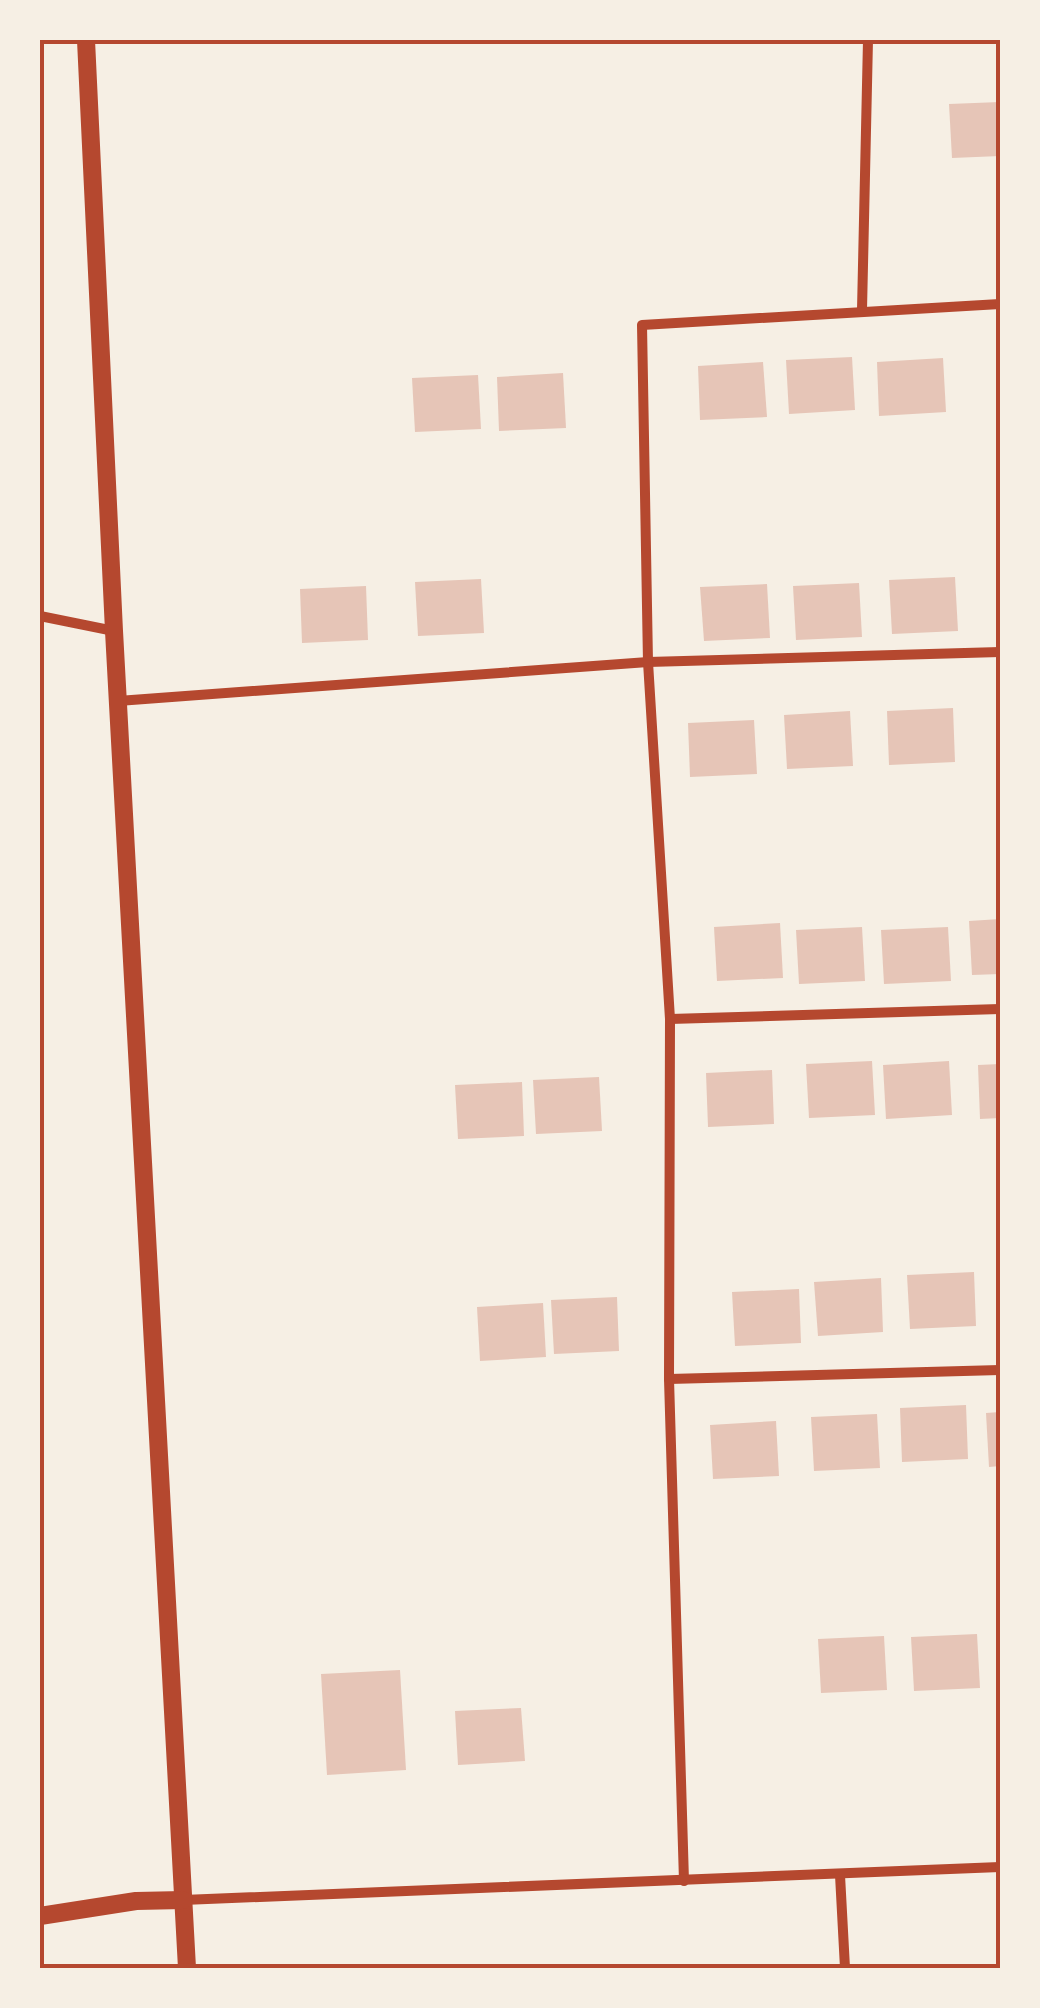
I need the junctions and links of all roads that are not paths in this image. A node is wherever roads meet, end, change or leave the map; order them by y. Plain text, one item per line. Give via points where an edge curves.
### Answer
1 (86, 40) edge
2 (868, 40) edge
3 (1000, 304) edge
4 (862, 310) junction
5 (40, 616) edge
6 (114, 631) junction
7 (1000, 652) edge
8 (648, 662) junction
9 (118, 701) junction
10 (1000, 1009) edge
11 (670, 1018) junction
12 (1000, 1370) edge
13 (669, 1379) junction
14 (1000, 1868) edge
15 (840, 1875) junction
16 (684, 1881) junction
17 (183, 1900) junction
18 (40, 1916) edge
19 (186, 1968) edge
20 (846, 1968) edge

1 - 6 street
2 - 4 street
3 - 4 street
4 - 8 street via 642,325
5 - 6 street
6 - 9 street
7 - 8 street
8 - 9 street
8 - 11 street
9 - 17 street
10 - 11 street
11 - 13 street
12 - 13 street
13 - 16 street
14 - 15 street
15 - 16 street
15 - 20 street
16 - 17 street
17 - 18 street via 136,1900
17 - 19 street

